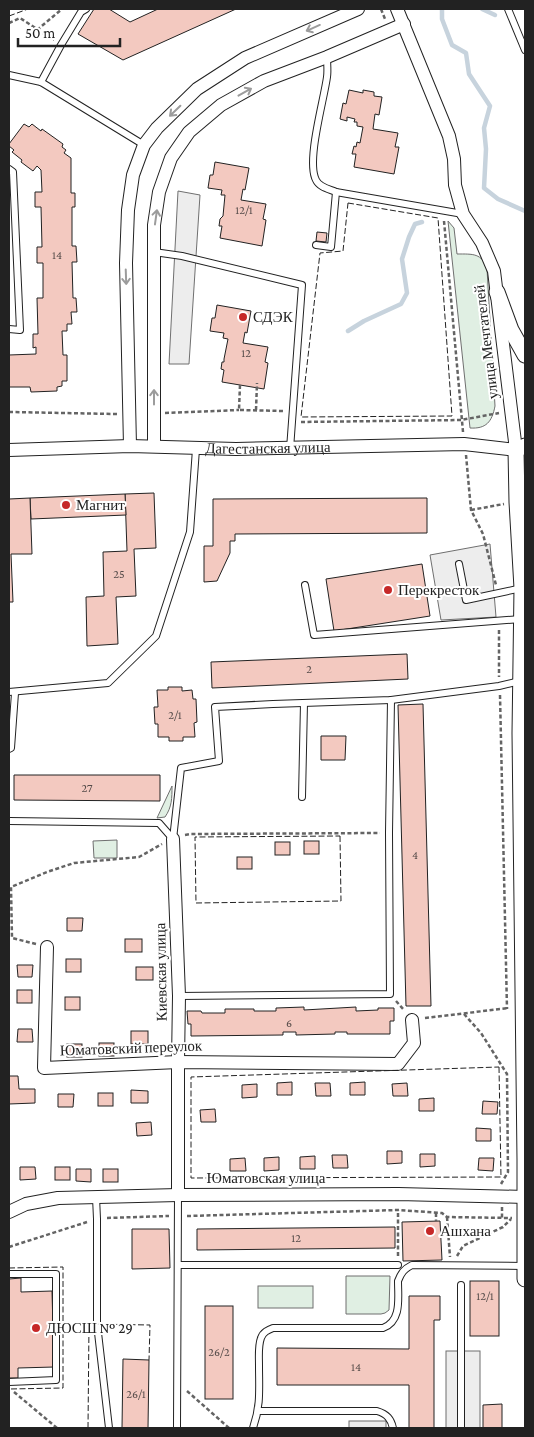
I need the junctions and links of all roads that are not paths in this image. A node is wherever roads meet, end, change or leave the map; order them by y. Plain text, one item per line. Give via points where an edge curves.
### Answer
1 (86, 9) edge
2 (358, 9) edge
3 (397, 9) edge
4 (508, 9) edge
5 (404, 24) junction
6 (525, 50) edge
7 (327, 57) junction
8 (9, 76) edge
9 (41, 82) junction
10 (144, 145) junction
11 (9, 169) edge
12 (336, 192) junction
13 (463, 214) junction
14 (316, 245) dead end
15 (154, 252) junction
16 (497, 292) junction
17 (9, 329) edge
18 (525, 355) edge
19 (130, 446) junction
20 (154, 446) junction
21 (521, 448) edge
22 (196, 449) junction
23 (290, 449) junction
24 (9, 450) edge
25 (459, 564) dead end
26 (305, 585) dead end
27 (522, 588) junction
28 (521, 619) junction
29 (523, 640) edge
30 (520, 681) junction
31 (12, 693) edge
32 (391, 700) junction
33 (304, 703) junction
34 (9, 749) edge
35 (523, 792) edge
36 (302, 797) dead end
37 (9, 821) edge
38 (173, 839) junction
39 (47, 947) road end
40 (179, 996) junction
41 (412, 1020) road end
42 (178, 1062) junction
43 (178, 1195) junction
44 (96, 1197) junction
45 (525, 1201) edge
46 (9, 1212) edge
47 (178, 1265) junction
48 (398, 1265) road end
49 (525, 1266) edge
50 (9, 1274) edge
51 (525, 1279) edge
52 (461, 1285) dead end
53 (9, 1385) edge
54 (259, 1411) junction
55 (109, 1428) edge
56 (178, 1428) edge
57 (253, 1428) edge
58 (393, 1428) edge
59 (461, 1428) edge

1 - 9 lane
2 -> 10 street via 245,58 197,89
3 - 5 street, улица Мечтателей
4 - 6 lane
5 - 7 street
5 - 13 street, улица Мечтателей via 449,136 455,185
7 - 12 lane via 327,75 314,142 314,171 316,182
15 -> 7 street via 159,192 171,158 189,132 221,105 264,81
8 - 9 lane
9 - 10 lane
10 -> 19 street via 134,175 128,210
11 - 17 lane via 13,172 20,330
12 - 13 lane
12 - 14 lane via 331,247
13 - 16 street, улица Мечтателей via 482,243 494,271
20 -> 15 street
15 - 23 lane via 302,285
16 - 18 street via 511,330
16 - 21 street, улица Мечтателей via 510,410
19 - 20 street, Дагестанская улица
19 - 24 street, Дагестанская улица
20 - 22 street, Дагестанская улица
21 - 23 street, Дагестанская улица via 464,444
21 - 27 street via 517,502
22 - 23 street, Дагестанская улица
22 - 31 lane via 190,532 156,636 108,682
25 - 27 lane via 466,600
26 - 28 lane via 314,635
27 - 28 street
28 - 29 street
29 - 30 street
30 - 32 lane
30 - 35 street
31 - 34 lane
32 - 33 lane
32 - 40 lane via 390,994
33 - 36 lane
33 - 38 lane via 215,707 219,761 181,768
35 - 45 street via 515,1008
37 - 38 lane via 159,823
38 - 40 street, Киевская улица
39 - 42 street, Юматовский переулок via 44,1068
40 - 42 street, Киевская улица
41 - 42 street, Юматовский переулок via 414,1043 398,1064
42 - 43 street, Киевская улица
43 - 44 street, Юматовская улица
43 - 45 street, Юматовская улица via 398,1194
43 - 47 lane
44 - 46 street, Юматовская улица via 58,1198 26,1204
44 - 55 lane via 97,1324
45 - 49 street
47 - 48 lane
47 - 56 lane
49 - 51 street
49 - 54 lane via 412,1265 405,1269 398,1281 397,1315 391,1324 383,1328 268,1330 260,1343
50 - 53 lane via 56,1274 56,1380
52 - 59 lane
54 - 57 lane
54 - 58 lane via 377,1411 386,1414

